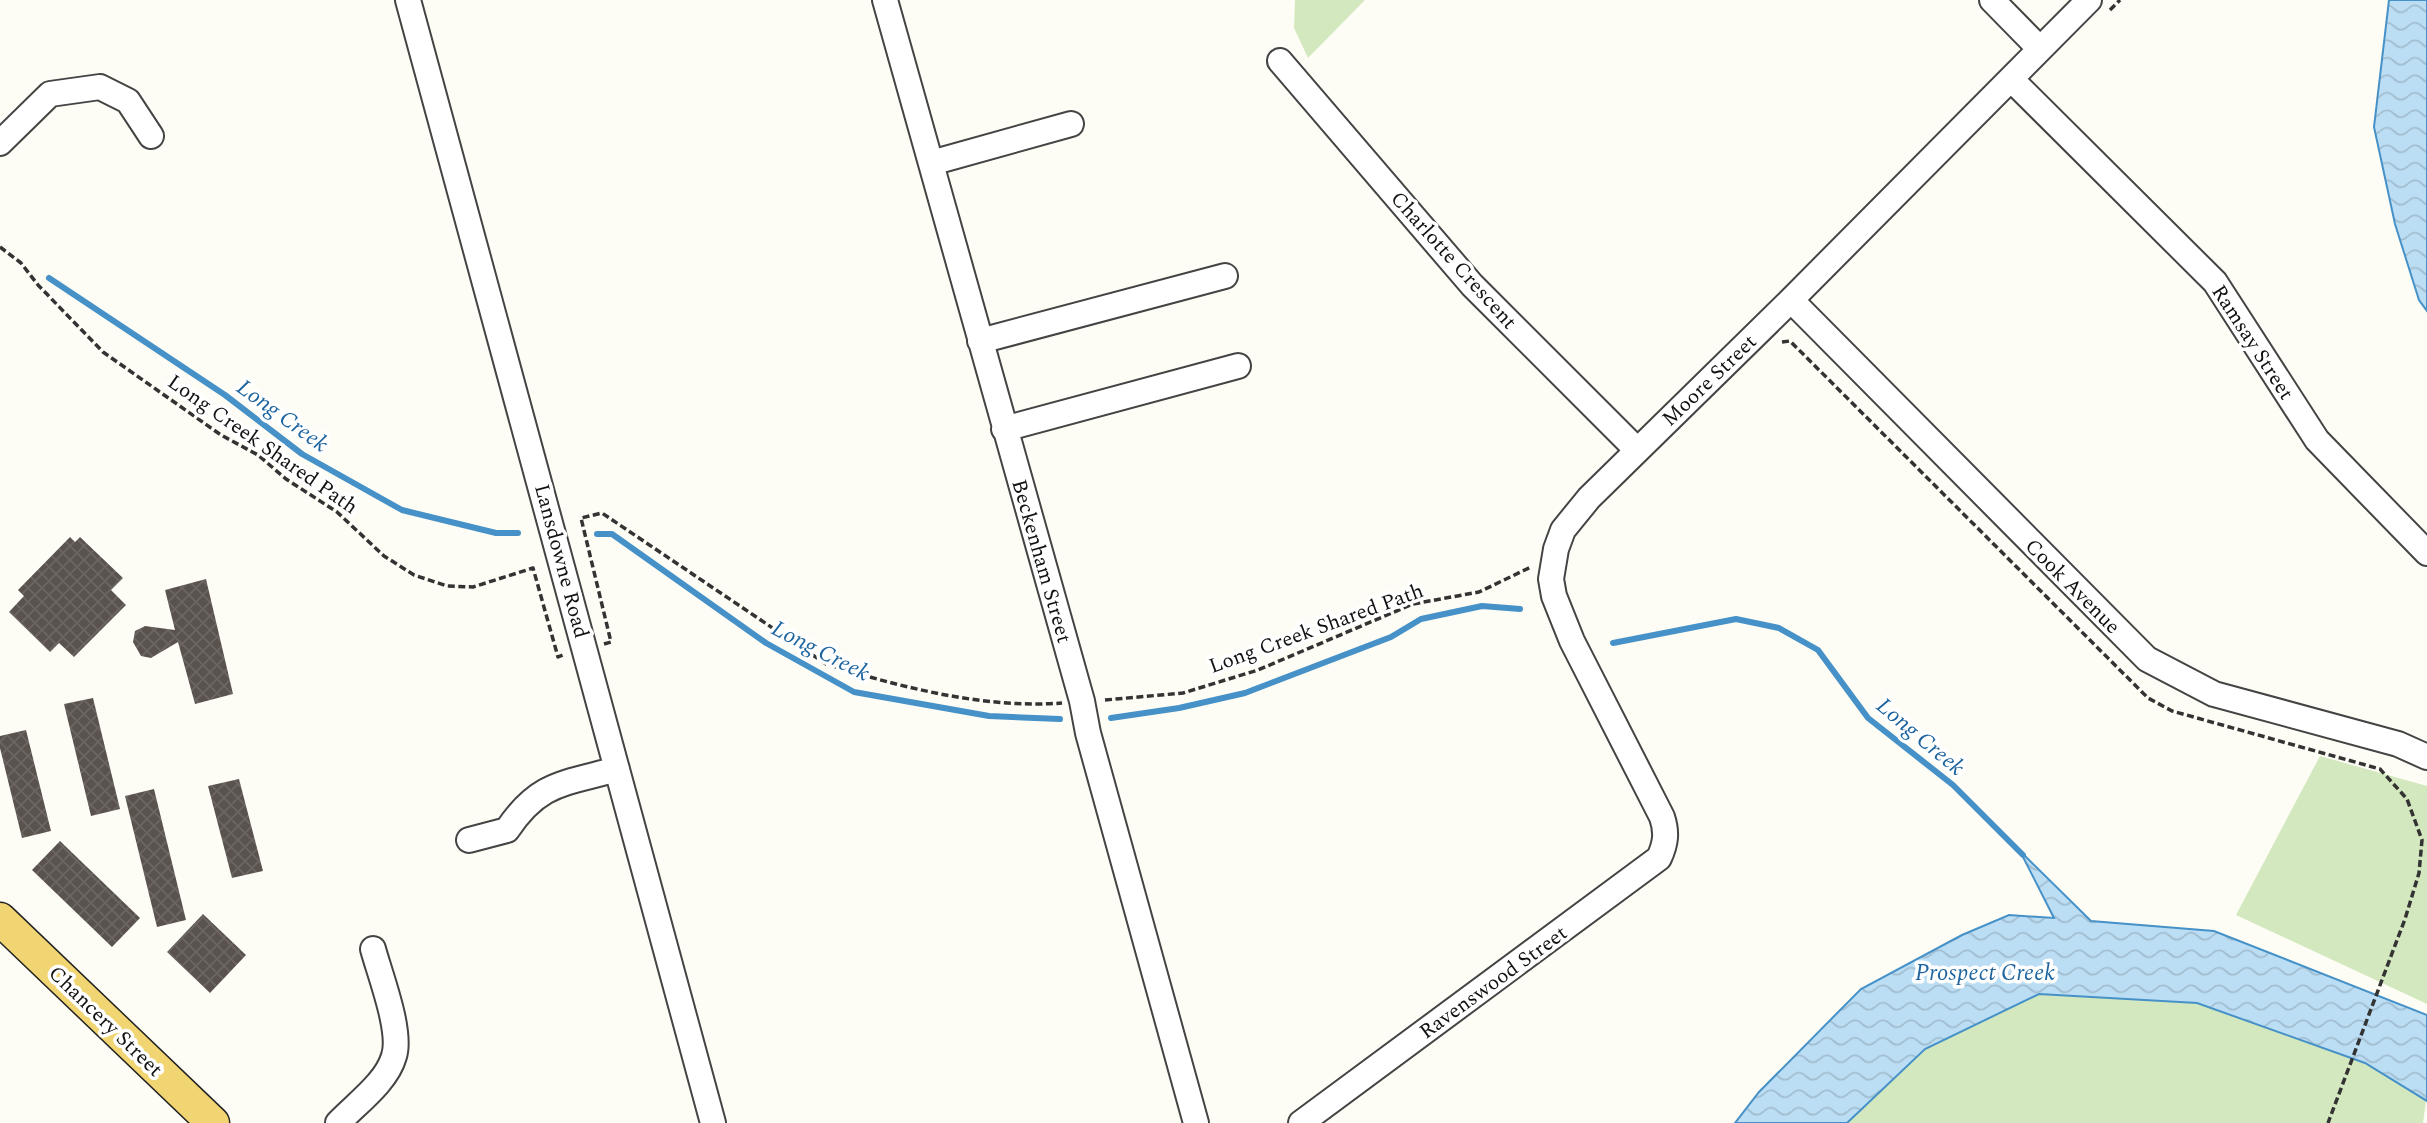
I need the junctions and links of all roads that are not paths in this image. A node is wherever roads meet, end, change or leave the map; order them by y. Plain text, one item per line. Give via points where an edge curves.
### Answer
1 (408, 0) edge
2 (885, 0) edge
3 (1992, 0) edge
4 (2088, 0) edge
5 (2040, 49) junction
6 (1280, 61) dead end
7 (2011, 79) junction
8 (1071, 124) dead end
9 (152, 136) dead end
10 (0, 143) edge
11 (931, 163) junction
12 (1225, 276) dead end
13 (1791, 300) junction
14 (980, 341) junction
15 (1238, 366) dead end
16 (1004, 429) junction
17 (1637, 450) junction
18 (2427, 553) edge
19 (2427, 757) edge
20 (617, 769) junction
21 (1666, 830) joint
22 (469, 840) dead end
23 (0, 919) edge
24 (373, 949) dead end
25 (213, 1123) edge
26 (338, 1123) edge
27 (713, 1123) edge
28 (1196, 1123) edge
29 (1301, 1123) edge

1 - 20 street, Lansdowne Road
2 - 11 street, Beckenham Street
3 - 5 street
4 - 5 street, Moore Street
5 - 7 street, Moore Street
6 - 17 street, Charlotte Crescent via 1472,285
7 - 13 street, Moore Street
7 - 18 street, Ramsay Street via 2215,282 2317,440
8 - 11 street
9 - 10 street via 128,101 100,87 50,94
11 - 14 street, Beckenham Street
12 - 14 street
13 - 17 street, Moore Street
13 - 19 street, Cook Avenue via 2147,659 2214,694 2398,744
14 - 16 street, Beckenham Street
15 - 16 street
16 - 28 street, Beckenham Street
17 - 21 street, Moore Street via 1574,513 1556,549 1551,579 1562,620
20 - 22 street via 542,791 523,806 507,830
20 - 27 street, Lansdowne Road
21 - 29 street, Ravenswood Street via 1659,858 1647,869
23 - 25 main road, Chancery Street
24 - 26 street via 394,1031 394,1056 382,1077

